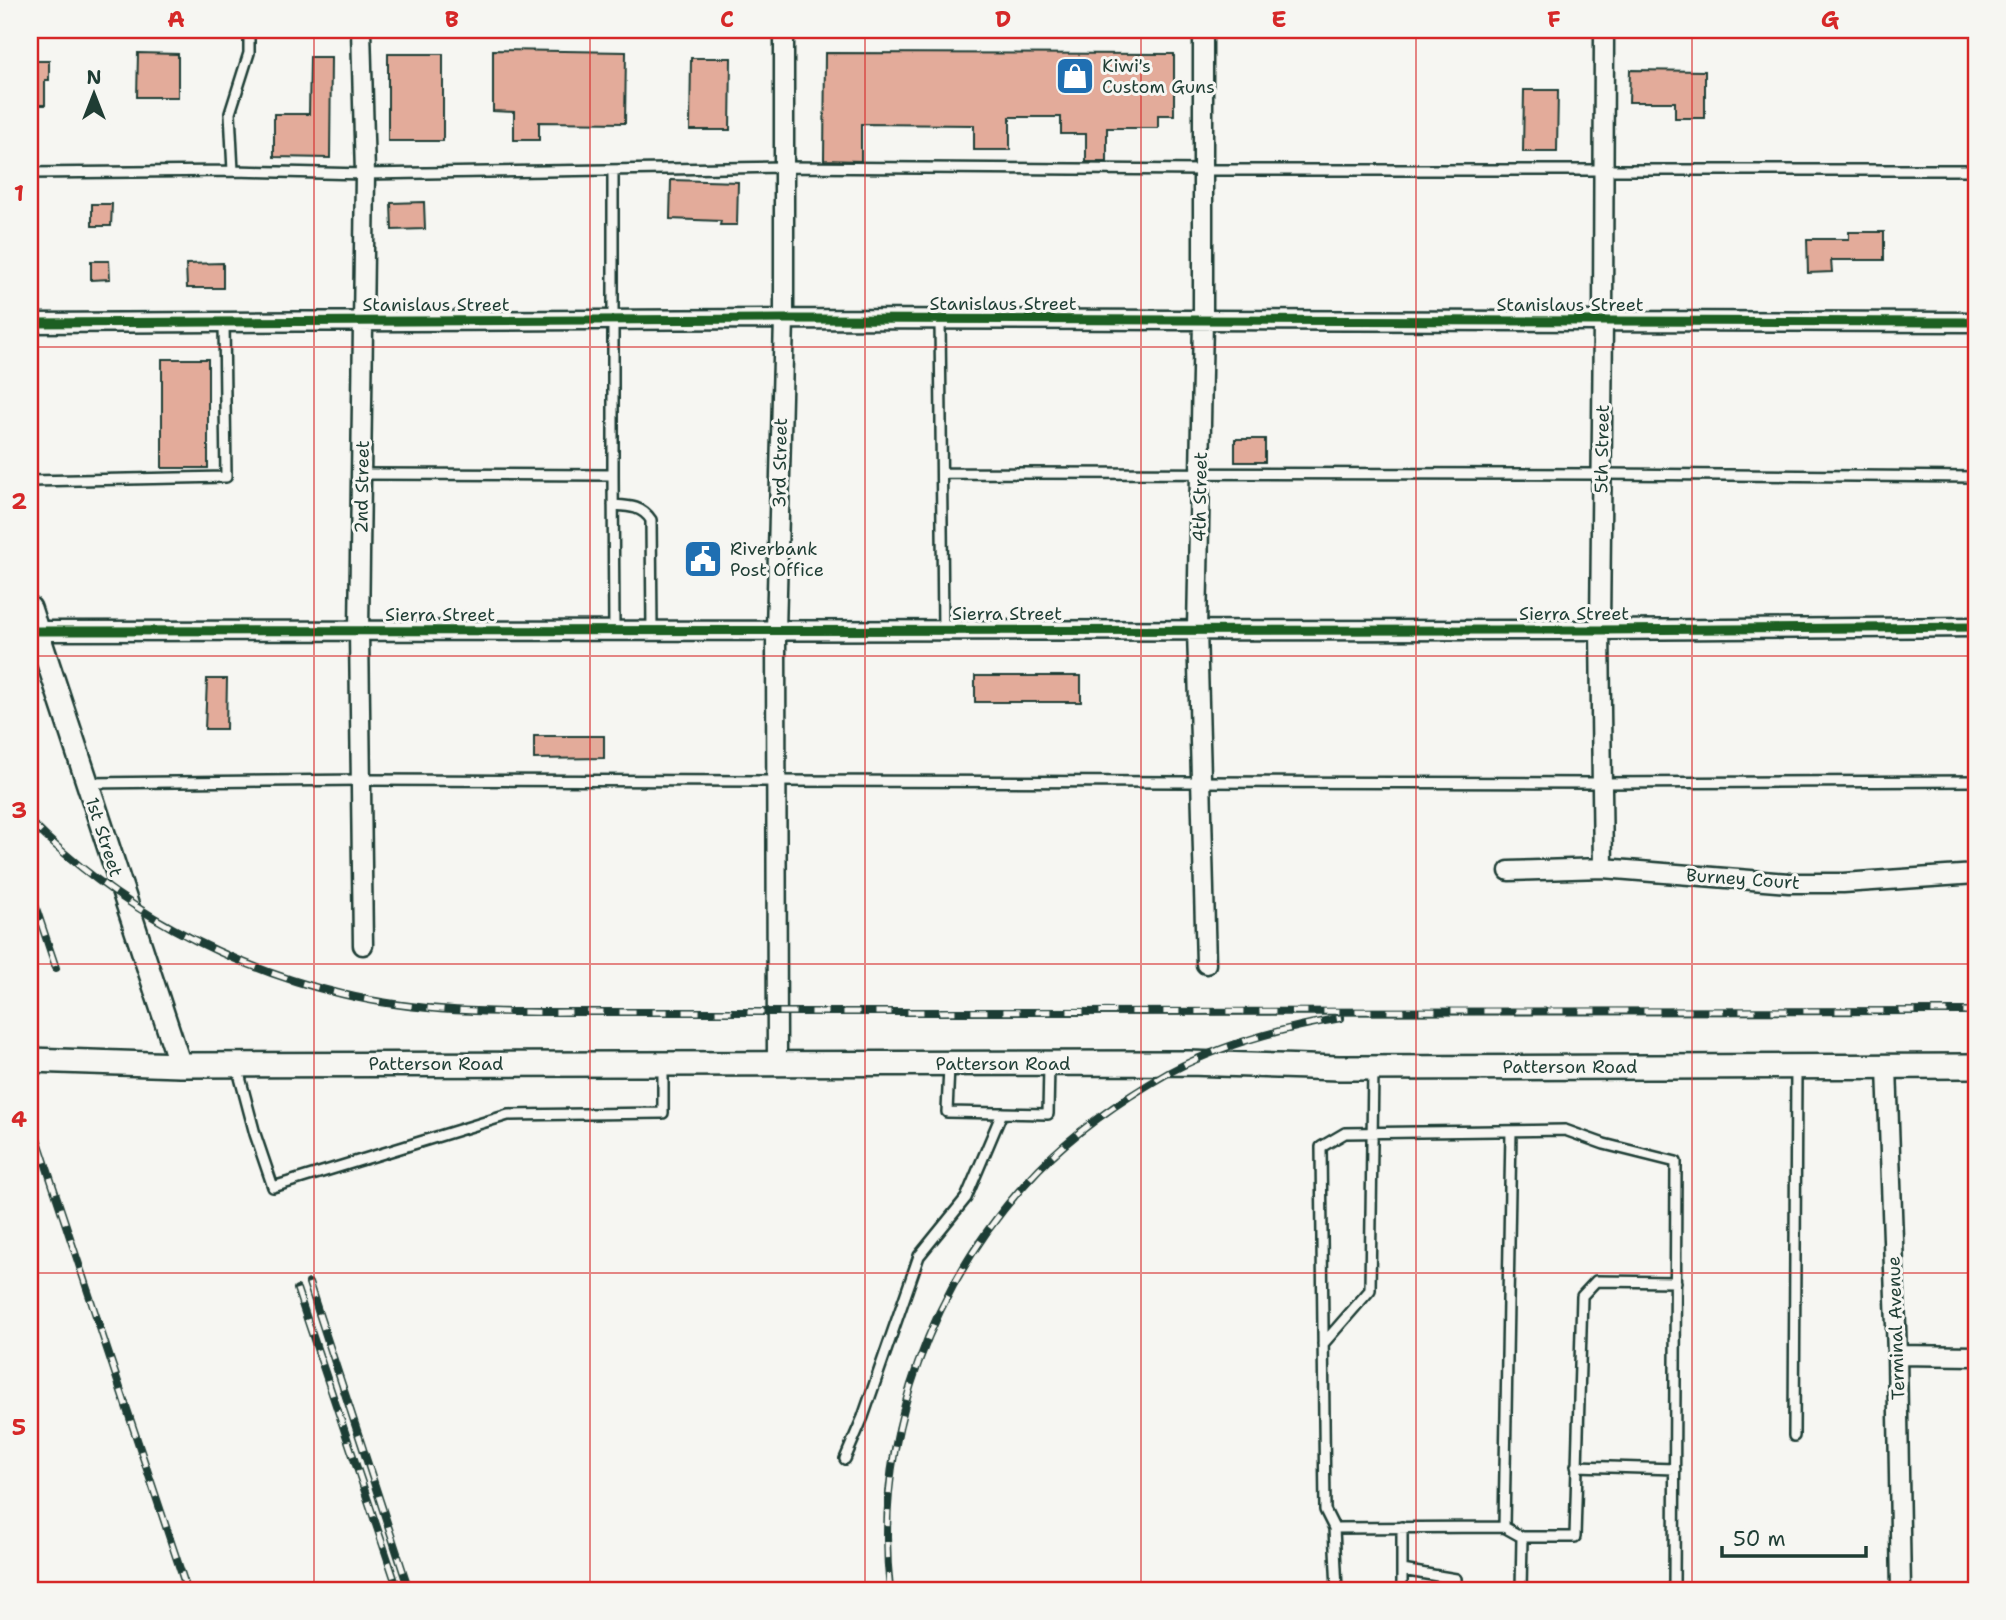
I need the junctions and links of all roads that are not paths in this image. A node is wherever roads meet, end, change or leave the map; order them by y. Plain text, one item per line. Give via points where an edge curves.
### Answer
1 (249, 30) edge
2 (361, 30) edge
3 (784, 30) edge
4 (1203, 30) edge
5 (1604, 30) edge
6 (784, 167) junction
7 (612, 170) junction
8 (1203, 170) junction
9 (1604, 170) junction
10 (1976, 170) edge
11 (233, 171) junction
12 (30, 173) edge
13 (365, 174) junction
14 (784, 319) junction
15 (940, 319) junction
16 (611, 320) junction
17 (1203, 320) junction
18 (1603, 321) junction
19 (1976, 321) edge
20 (224, 322) junction
21 (364, 322) junction
22 (30, 323) edge
23 (942, 473) junction
24 (1200, 473) junction
25 (362, 474) junction
26 (1602, 474) junction
27 (612, 475) junction
28 (1976, 477) edge
29 (30, 481) edge
30 (613, 505) junction
31 (30, 608) edge
32 (1976, 627) edge
33 (1197, 629) junction
34 (943, 630) junction
35 (1600, 630) junction
36 (37, 631) junction
37 (359, 631) junction
38 (614, 631) junction
39 (652, 631) junction
40 (776, 631) junction
41 (361, 780) junction
42 (776, 781) junction
43 (1201, 781) junction
44 (1976, 782) edge
45 (87, 783) junction
46 (1602, 783) junction
47 (1603, 868) junction
48 (1509, 871) dead end
49 (1976, 874) edge
50 (363, 945) dead end
51 (1206, 964) dead end
52 (30, 1060) edge
53 (237, 1064) junction
54 (949, 1064) junction
55 (1049, 1064) junction
56 (180, 1065) junction
57 (663, 1065) junction
58 (777, 1065) junction
59 (1976, 1066) edge
60 (1796, 1067) junction
61 (1887, 1067) junction
62 (1373, 1068) junction
63 (1002, 1113) junction
64 (1511, 1131) junction
65 (1372, 1132) junction
66 (1676, 1282) junction
67 (1323, 1344) junction
68 (1897, 1355) junction
69 (1976, 1356) edge
70 (1794, 1436) dead end
71 (845, 1459) dead end
72 (1576, 1466) junction
73 (1675, 1469) junction
74 (1402, 1527) junction
75 (1504, 1527) junction
76 (1334, 1528) junction
77 (1522, 1537) junction
78 (1402, 1570) junction
79 (1337, 1590) edge
80 (1402, 1590) edge
81 (1456, 1590) edge
82 (1521, 1590) edge
83 (1674, 1590) edge
84 (1901, 1590) edge

1 - 11 lane via 249,53 230,113
2 - 13 street, 2nd Street
3 - 6 street, 3rd Street
4 - 8 street, 4th Street
5 - 9 street, 5th Street
6 - 7 lane
6 - 8 lane
6 - 14 street, 3rd Street
7 - 13 lane
7 - 16 lane
8 - 9 lane
8 - 17 street, 4th Street
9 - 10 lane
9 - 18 street, 5th Street
11 - 12 lane
11 - 13 lane
13 - 21 street, 2nd Street
14 - 15 street, Stanislaus Street
14 - 16 street, Stanislaus Street
14 - 40 street, 3rd Street
15 - 17 street, Stanislaus Street
15 - 23 lane
16 - 21 street, Stanislaus Street
16 - 27 lane
17 - 18 street, Stanislaus Street
17 - 24 street, 4th Street
18 - 19 street, Stanislaus Street
18 - 26 street, 5th Street
20 - 21 street, Stanislaus Street
20 - 22 street, Stanislaus Street
20 - 29 lane via 226,477
21 - 25 street, 2nd Street
23 - 24 lane
23 - 34 lane
24 - 26 lane
24 - 33 street, 4th Street
25 - 27 lane
25 - 37 street, 2nd Street
26 - 28 lane
26 - 35 street, 5th Street
27 - 30 lane
30 - 38 lane
30 - 39 lane via 635,507 652,520
31 - 36 street, 1st Street
32 - 35 street, Sierra Street
33 - 34 street, Sierra Street
33 - 35 street, Sierra Street
33 - 43 street, 4th Street
34 - 40 street, Sierra Street
35 - 46 street, 5th Street
36 - 37 street, Sierra Street
36 - 45 street, 1st Street
37 - 38 street, Sierra Street
37 - 41 street, 2nd Street
38 - 39 street, Sierra Street
39 - 40 street, Sierra Street
40 - 42 street, 3rd Street
41 - 42 lane
41 - 45 lane
41 - 50 street, 2nd Street
42 - 43 lane
42 - 58 street, 3rd Street
43 - 46 lane
43 - 51 street, 4th Street
44 - 46 lane
45 - 56 street, 1st Street
46 - 47 street, 5th Street
47 - 48 street, Burney Court
47 - 49 street, Burney Court via 1789,883
52 - 56 main road, Patterson Road
53 - 56 main road, Patterson Road
53 - 57 main road, Patterson Road
53 - 57 lane via 273,1187 508,1115 663,1113
54 - 55 main road, Patterson Road
54 - 58 main road, Patterson Road
54 - 63 lane via 947,1112
55 - 62 main road, Patterson Road
55 - 63 lane via 1048,1114
57 - 58 main road, Patterson Road
59 - 61 main road, Patterson Road
60 - 61 main road, Patterson Road
60 - 62 main road, Patterson Road
60 - 70 lane
61 - 68 street, Terminal Avenue
62 - 65 lane
63 - 71 lane via 966,1198 919,1256
64 - 65 lane
64 - 66 lane via 1565,1130 1676,1162
64 - 75 lane
65 - 67 lane via 1370,1290
65 - 67 lane via 1345,1133 1321,1147
66 - 72 lane via 1596,1281 1582,1296
66 - 73 lane
67 - 76 lane via 1325,1510
68 - 69 street
68 - 84 street, Terminal Avenue
72 - 73 lane
72 - 77 lane via 1575,1537
73 - 83 lane
74 - 75 lane
74 - 76 lane
74 - 78 lane
75 - 77 lane
76 - 79 lane
77 - 82 lane
78 - 80 lane
78 - 81 lane via 1456,1579

